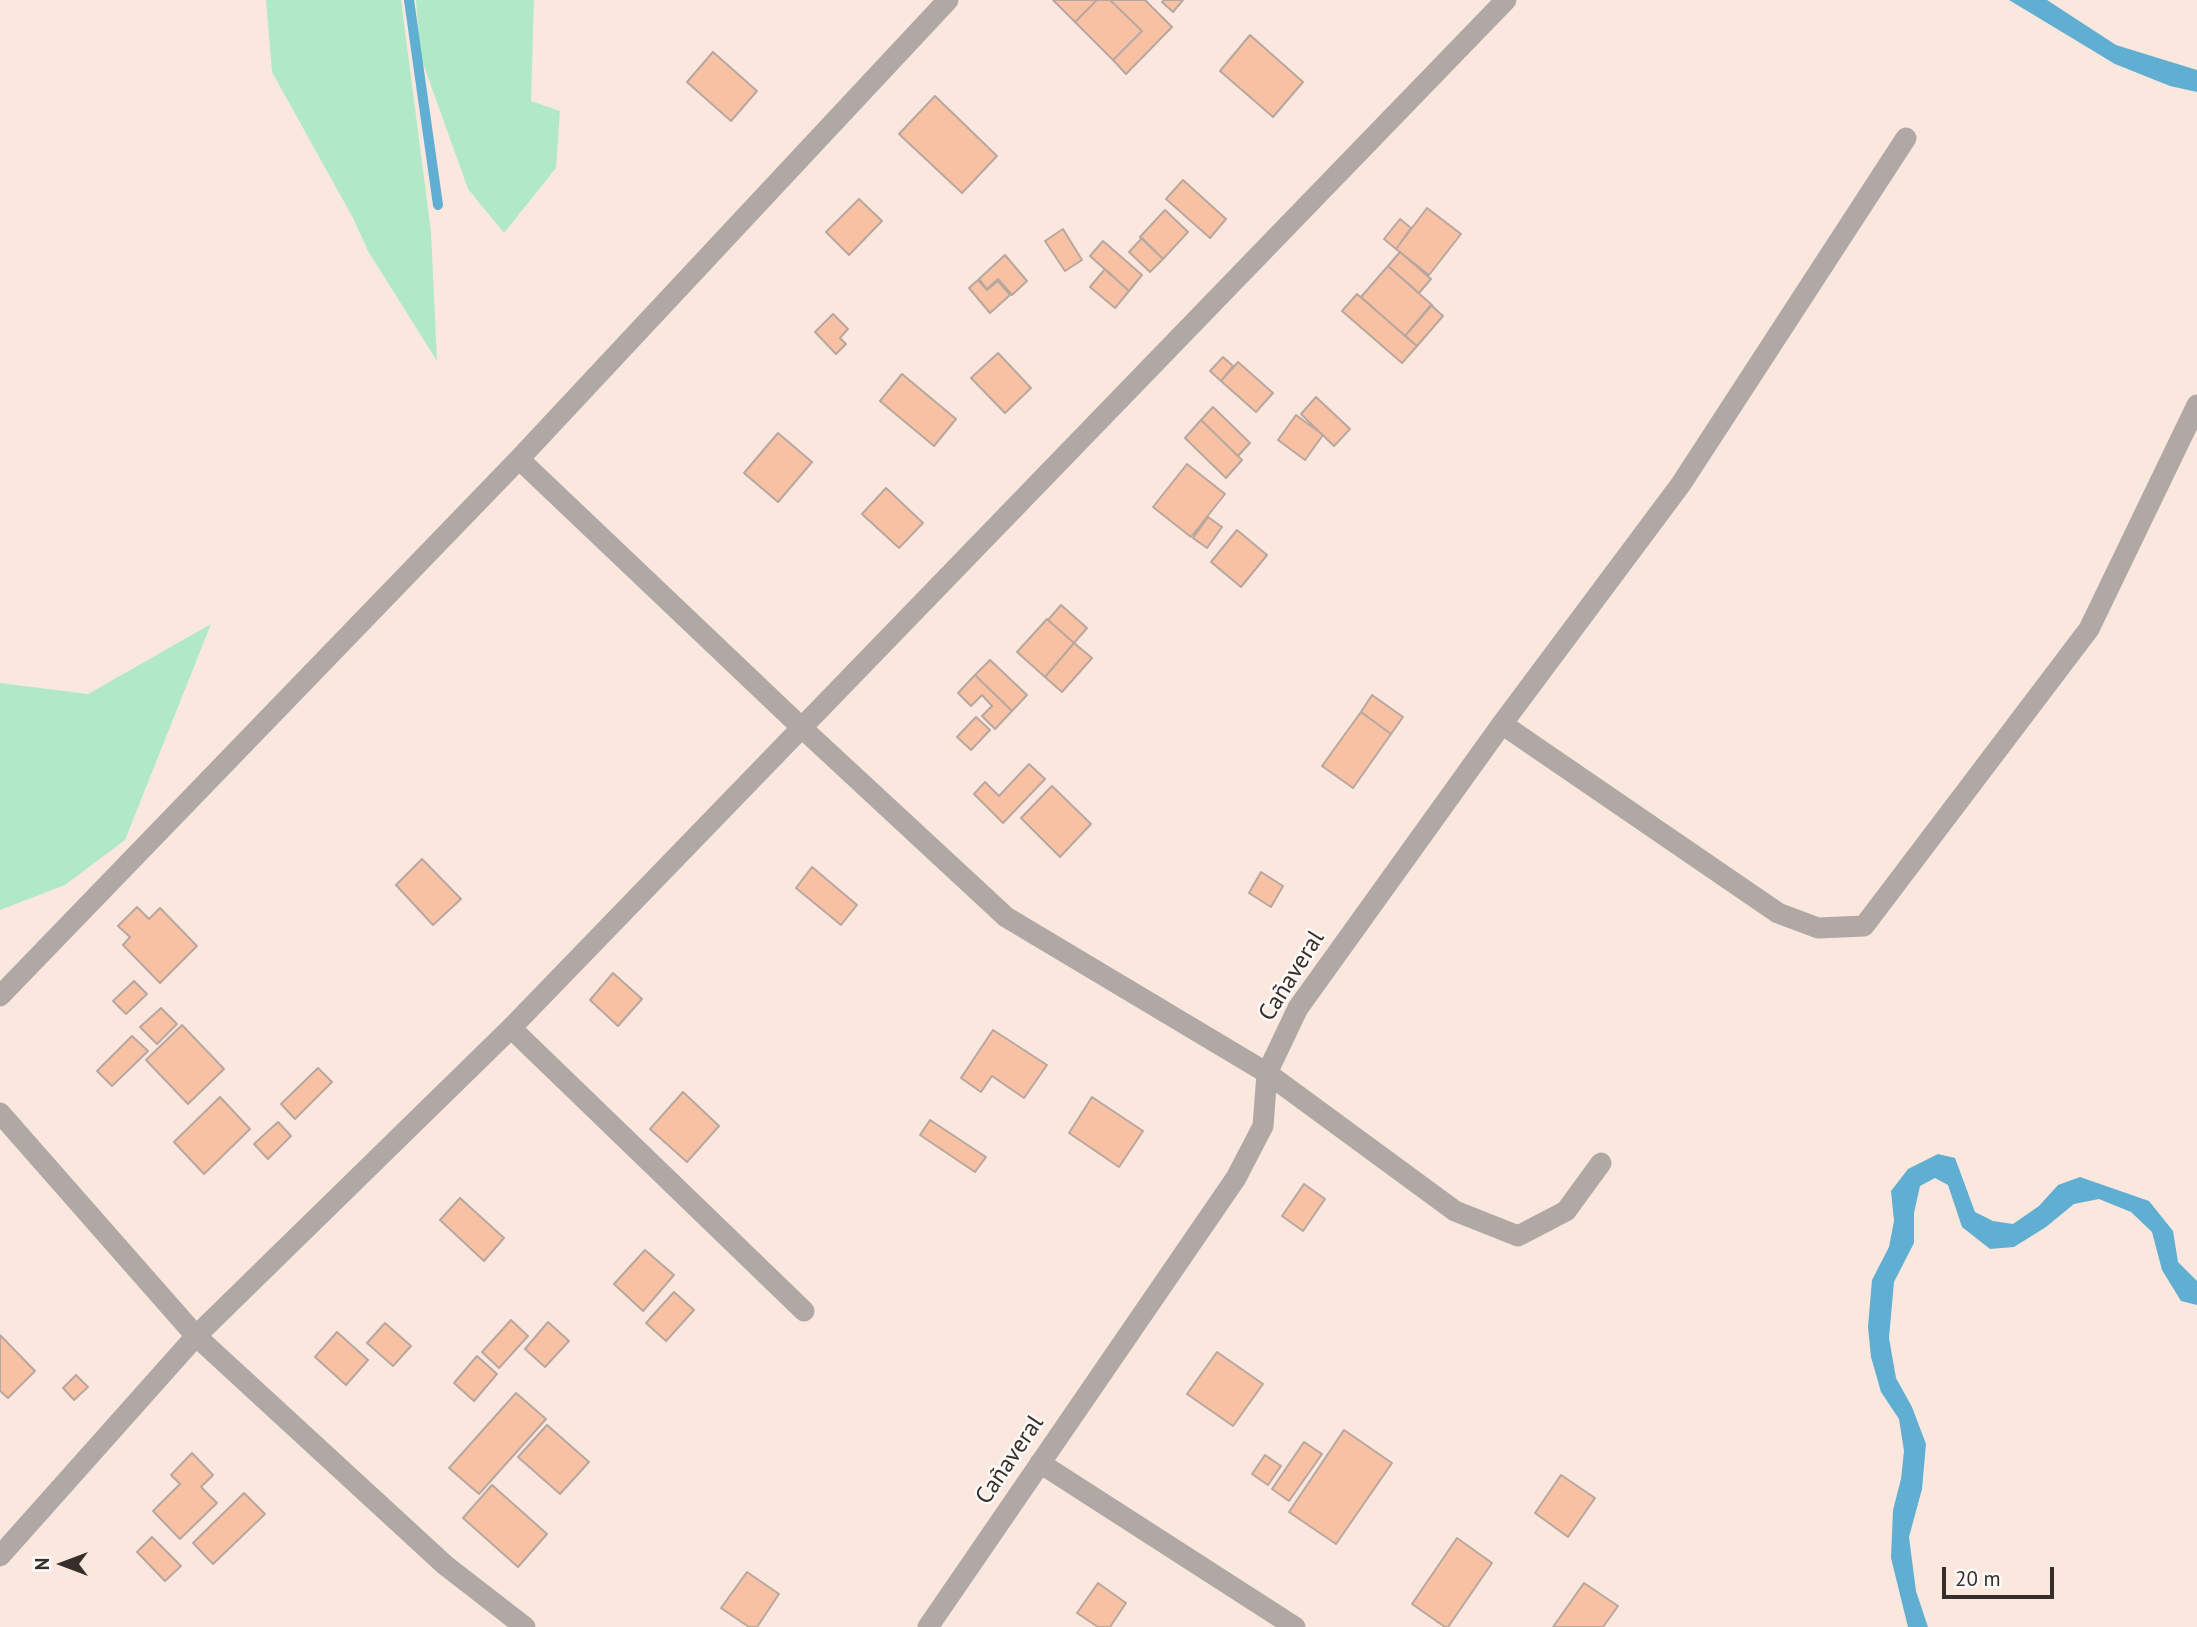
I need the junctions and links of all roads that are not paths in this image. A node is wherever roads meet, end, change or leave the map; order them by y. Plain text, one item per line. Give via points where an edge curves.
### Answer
1 (948, 0) edge
2 (1506, 0) edge
3 (1906, 138) dead end
4 (2197, 405) edge
5 (519, 459) junction
6 (1502, 724) junction
7 (801, 727) junction
8 (0, 996) edge
9 (511, 1028) junction
10 (1267, 1073) junction
11 (0, 1112) edge
12 (1601, 1163) dead end
13 (804, 1311) dead end
14 (196, 1336) junction
15 (1040, 1463) junction
16 (0, 1556) edge
17 (524, 1627) edge
18 (928, 1627) edge
19 (1294, 1627) edge

1 - 5 street
2 - 7 street
3 - 6 street, Cañaveral via 1681,484
4 - 6 street via 2089,629 1864,926 1818,928 1778,913
5 - 7 street
5 - 8 street
6 - 10 street, Cañaveral via 1297,1008
7 - 9 street
7 - 10 street via 1006,917
9 - 13 street
9 - 14 street
10 - 12 street via 1455,1211 1518,1236 1566,1211
10 - 15 street, Cañaveral via 1263,1126 1236,1178
11 - 14 street
14 - 16 street
14 - 17 street via 445,1565
15 - 18 street, Cañaveral
15 - 19 street

